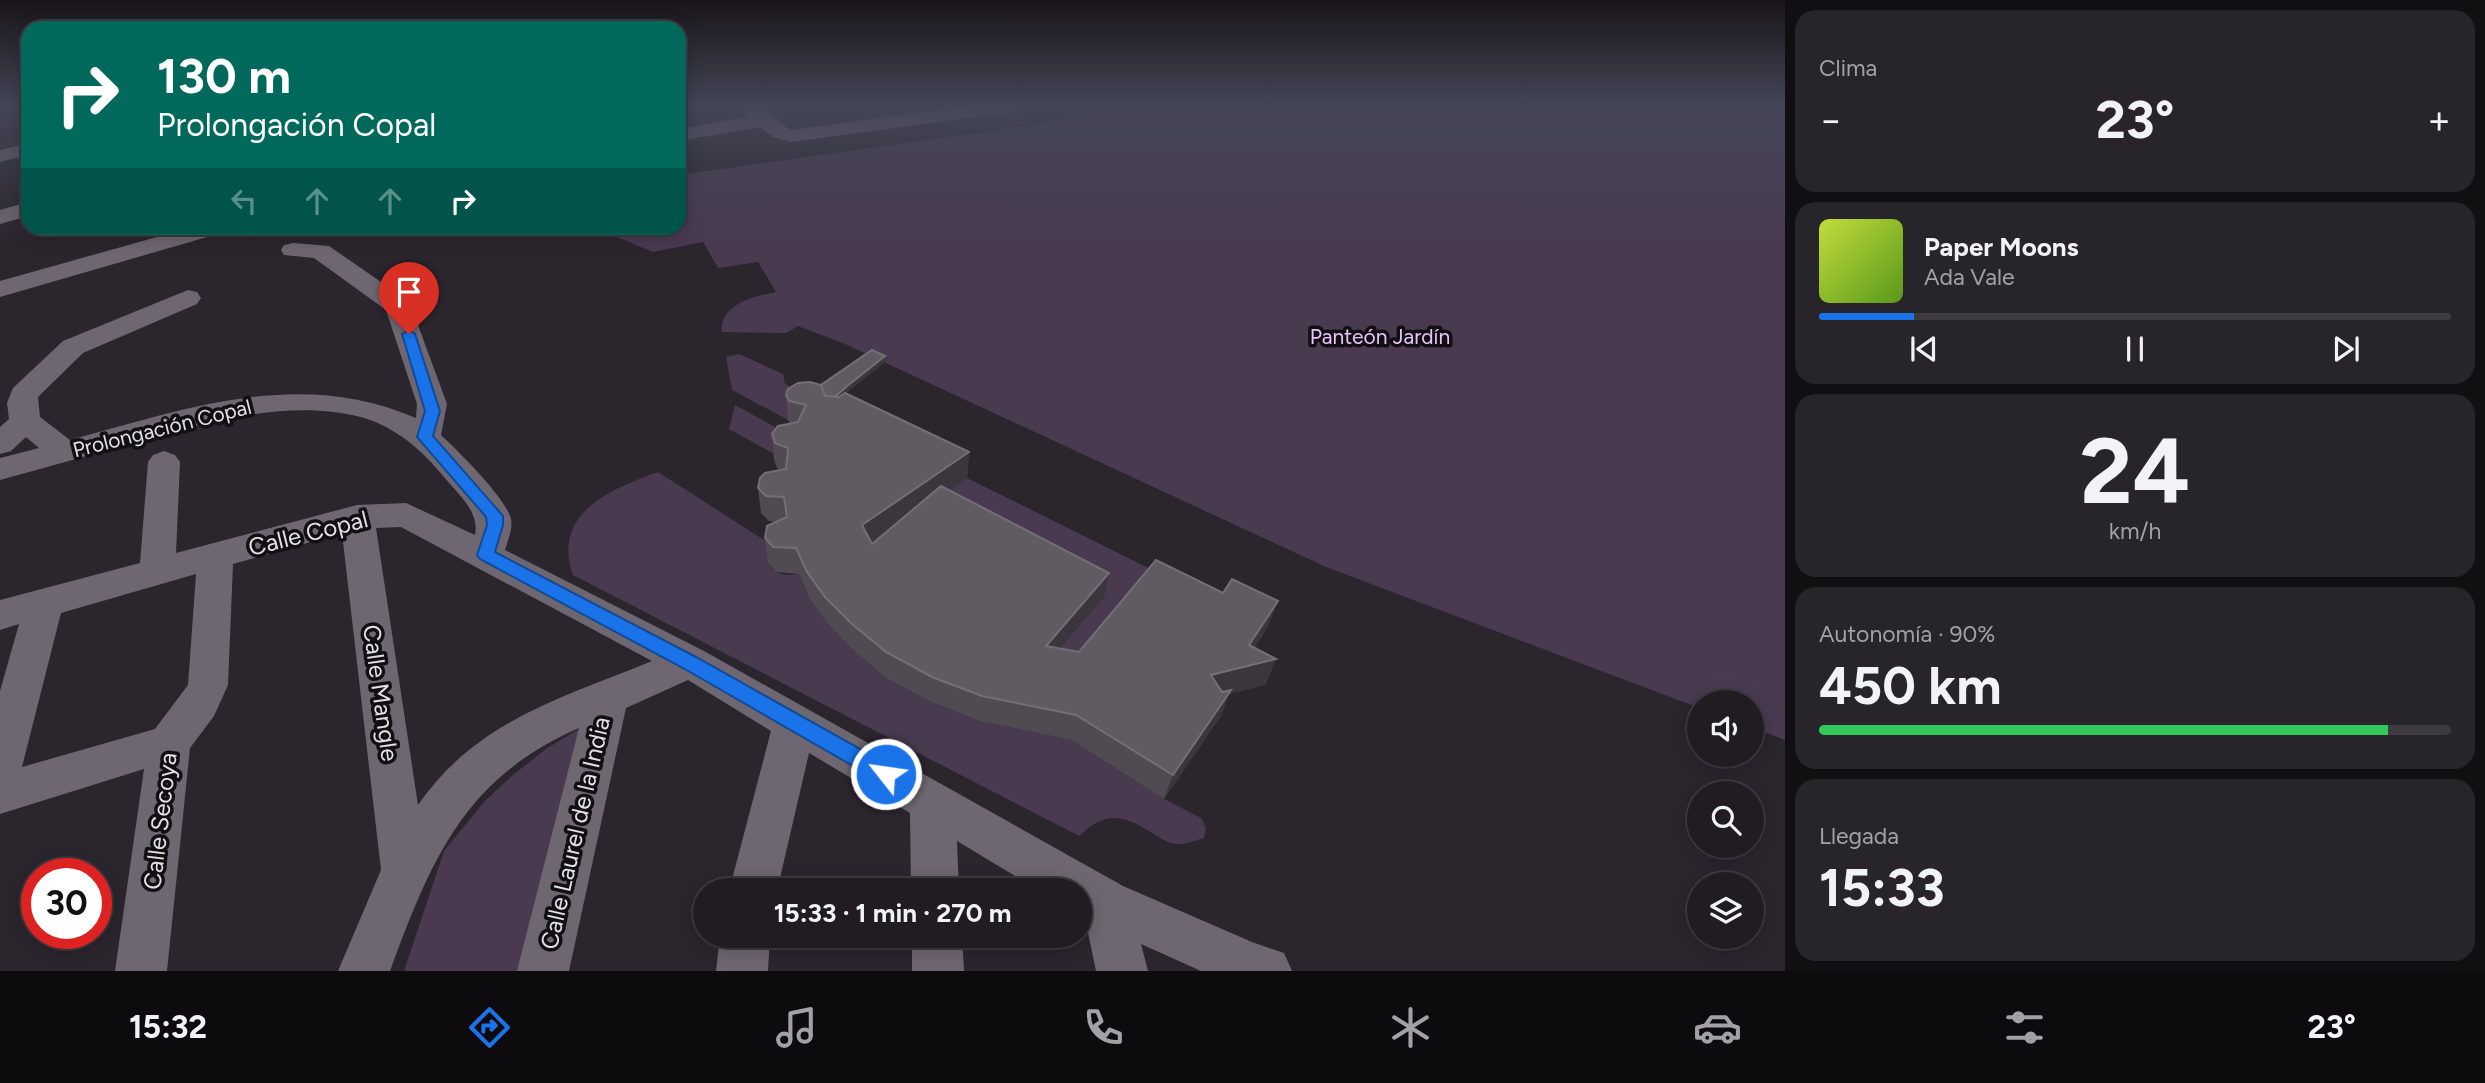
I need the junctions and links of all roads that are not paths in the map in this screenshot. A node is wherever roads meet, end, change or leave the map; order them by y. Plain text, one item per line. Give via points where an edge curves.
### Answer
1 (21, 151) edge
2 (0, 156) edge
3 (21, 211) edge
4 (0, 217) edge
5 (189, 235) edge
6 (293, 250) dead end
7 (0, 289) edge
8 (188, 298) dead end
9 (25, 421) junction
10 (425, 437) junction
11 (0, 444) edge
12 (65, 452) junction
13 (164, 462) dead end
14 (0, 469) edge
15 (357, 517) junction
16 (486, 555) junction
17 (215, 557) junction
18 (157, 573) junction
19 (44, 604) junction
20 (0, 615) edge
21 (690, 662) junction
22 (608, 695) junction
23 (795, 722) junction
24 (169, 743) junction
25 (0, 768) edge
26 (0, 794) edge
27 (932, 800) junction
28 (404, 868) junction
29 (756, 878) edge
30 (935, 878) edge
31 (1106, 903) junction
32 (744, 948) edge
33 (937, 948) edge
34 (141, 971) edge
35 (364, 971) edge
36 (543, 971) edge
37 (742, 971) edge
38 (938, 971) edge
39 (1122, 971) edge
40 (1266, 971) edge

1 - 2 street
3 - 4 street
5 - 7 street
6 - 10 street via 320,251 398,306 432,404
8 - 9 street via 65,353 24,394
9 - 11 street
9 - 12 street
10 - 12 street, Prolongación Copal via 360,408 284,402 230,408
10 - 16 street, Prolongación Copal via 495,516
12 - 14 street, Prolongación Copal
13 - 18 street
15 - 16 street, Calle Copal via 407,515
15 - 17 street, Calle Copal
15 - 28 street, Calle Mangle
16 - 21 street, Calle Copal
17 - 18 street, Calle Copal
17 - 24 street, Calle Secoya via 208,685
18 - 19 street, Calle Copal
19 - 20 street, Calle Copal
19 - 25 street
21 - 22 street, Calle Laurel de la India
21 - 23 street, Calle Copal
22 - 28 street, Calle Laurel de la India via 530,730 493,755 453,794
22 - 36 street, Calle Laurel de la India
23 - 27 street, Calle Copal
23 - 29 street
24 - 26 street
24 - 34 street, Calle Secoya
27 - 30 street
27 - 31 street, Calle Copal
28 - 35 street, Calle Laurel de la India
31 - 39 street
31 - 40 street, Calle Copal
32 - 37 street
33 - 38 street

